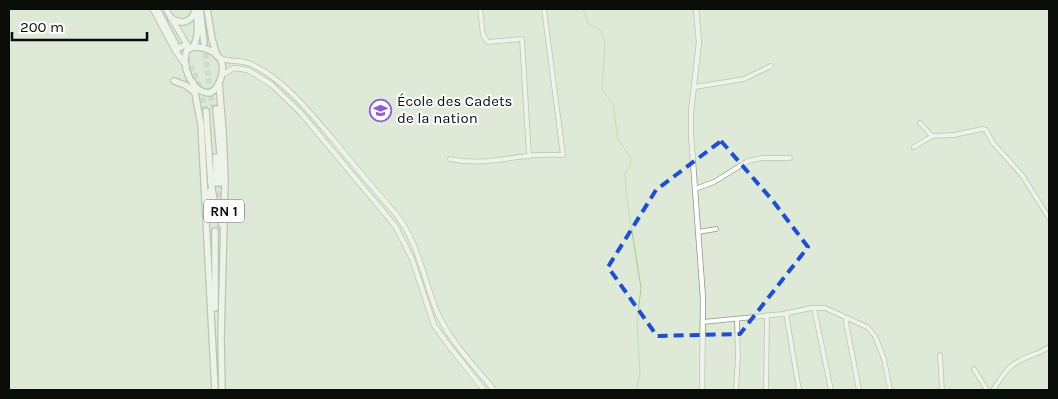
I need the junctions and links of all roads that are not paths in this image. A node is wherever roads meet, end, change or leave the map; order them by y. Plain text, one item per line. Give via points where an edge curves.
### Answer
1 (153, 9) edge
2 (159, 9) edge
3 (166, 9) edge
4 (196, 9) edge
5 (201, 9) edge
6 (207, 9) edge
7 (480, 9) edge
8 (544, 9) edge
9 (696, 9) edge
10 (171, 18) junction
11 (205, 43) tunnel mouth
12 (177, 46) junction
13 (190, 46) junction
14 (219, 57) junction
15 (184, 63) junction
16 (771, 66) dead end
17 (221, 76) junction
18 (174, 81) dead end
19 (192, 82) junction
20 (219, 83) junction
21 (695, 87) junction
22 (196, 93) junction
23 (210, 110) junction
24 (920, 123) dead end
25 (932, 136) junction
26 (914, 147) dead end
27 (528, 156) junction
28 (790, 158) dead end
29 (450, 159) dead end
30 (218, 183) tunnel mouth
31 (695, 189) junction
32 (1049, 218) edge
33 (208, 229) junction
34 (716, 229) dead end
35 (219, 231) junction
36 (698, 232) junction
37 (814, 308) junction
38 (786, 313) junction
39 (767, 316) junction
40 (845, 317) junction
41 (737, 319) junction
42 (703, 322) junction
43 (212, 342) junction
44 (1049, 347) edge
45 (940, 355) dead end
46 (974, 369) dead end
47 (994, 389) edge
48 (215, 390) edge
49 (222, 390) edge
50 (484, 390) edge
51 (494, 390) edge
52 (702, 390) edge
53 (736, 390) edge
54 (766, 390) edge
55 (799, 390) edge
56 (831, 390) edge
57 (858, 390) edge
58 (890, 390) edge
59 (942, 390) edge
60 (987, 390) edge

1 - 12 main road
2 - 12 main road
3 - 10 main road
4 - 10 main road via 194,16 185,22
4 - 13 main road via 197,39
5 - 11 main road
6 - 14 main road
7 - 27 street via 483,35 488,42 522,39
8 - 27 street via 563,155
9 - 21 street via 700,42
10 - 13 main road
12 - 13 main road
12 - 15 main road
13 - 14 main road
13 - 15 main road
14 - 17 main road
14 - 51 street via 252,64 283,86 306,107 403,223 446,327
15 - 19 main road
16 - 21 street via 744,79
17 - 20 main road
17 - 50 street via 234,68 248,70 272,85 301,113 396,227 408,249 434,325
18 - 22 main road
19 - 20 main road via 206,93 215,90
19 - 22 main road
20 - 35 main road, RN 1 via 224,132
21 - 31 street via 691,135
22 - 33 main road
23 - 30 main road via 220,153
23 - 33 main road
23 - 35 main road via 211,183
24 - 25 street
25 - 26 street
25 - 32 street via 986,130
27 - 29 street via 486,163
28 - 31 street via 748,161 714,182
31 - 36 street
33 - 43 main road, RN 1
34 - 36 street
35 - 43 main road
35 - 49 main road, RN 1
36 - 42 street
37 - 38 street
37 - 40 street via 825,308
37 - 56 street
38 - 39 street
38 - 55 street
39 - 41 street
39 - 54 street
40 - 57 street
40 - 58 street via 875,336 884,359
41 - 42 street
41 - 53 street
42 - 52 street
43 - 48 main road, RN 1
44 - 47 street via 1012,365
45 - 59 street
46 - 60 street

